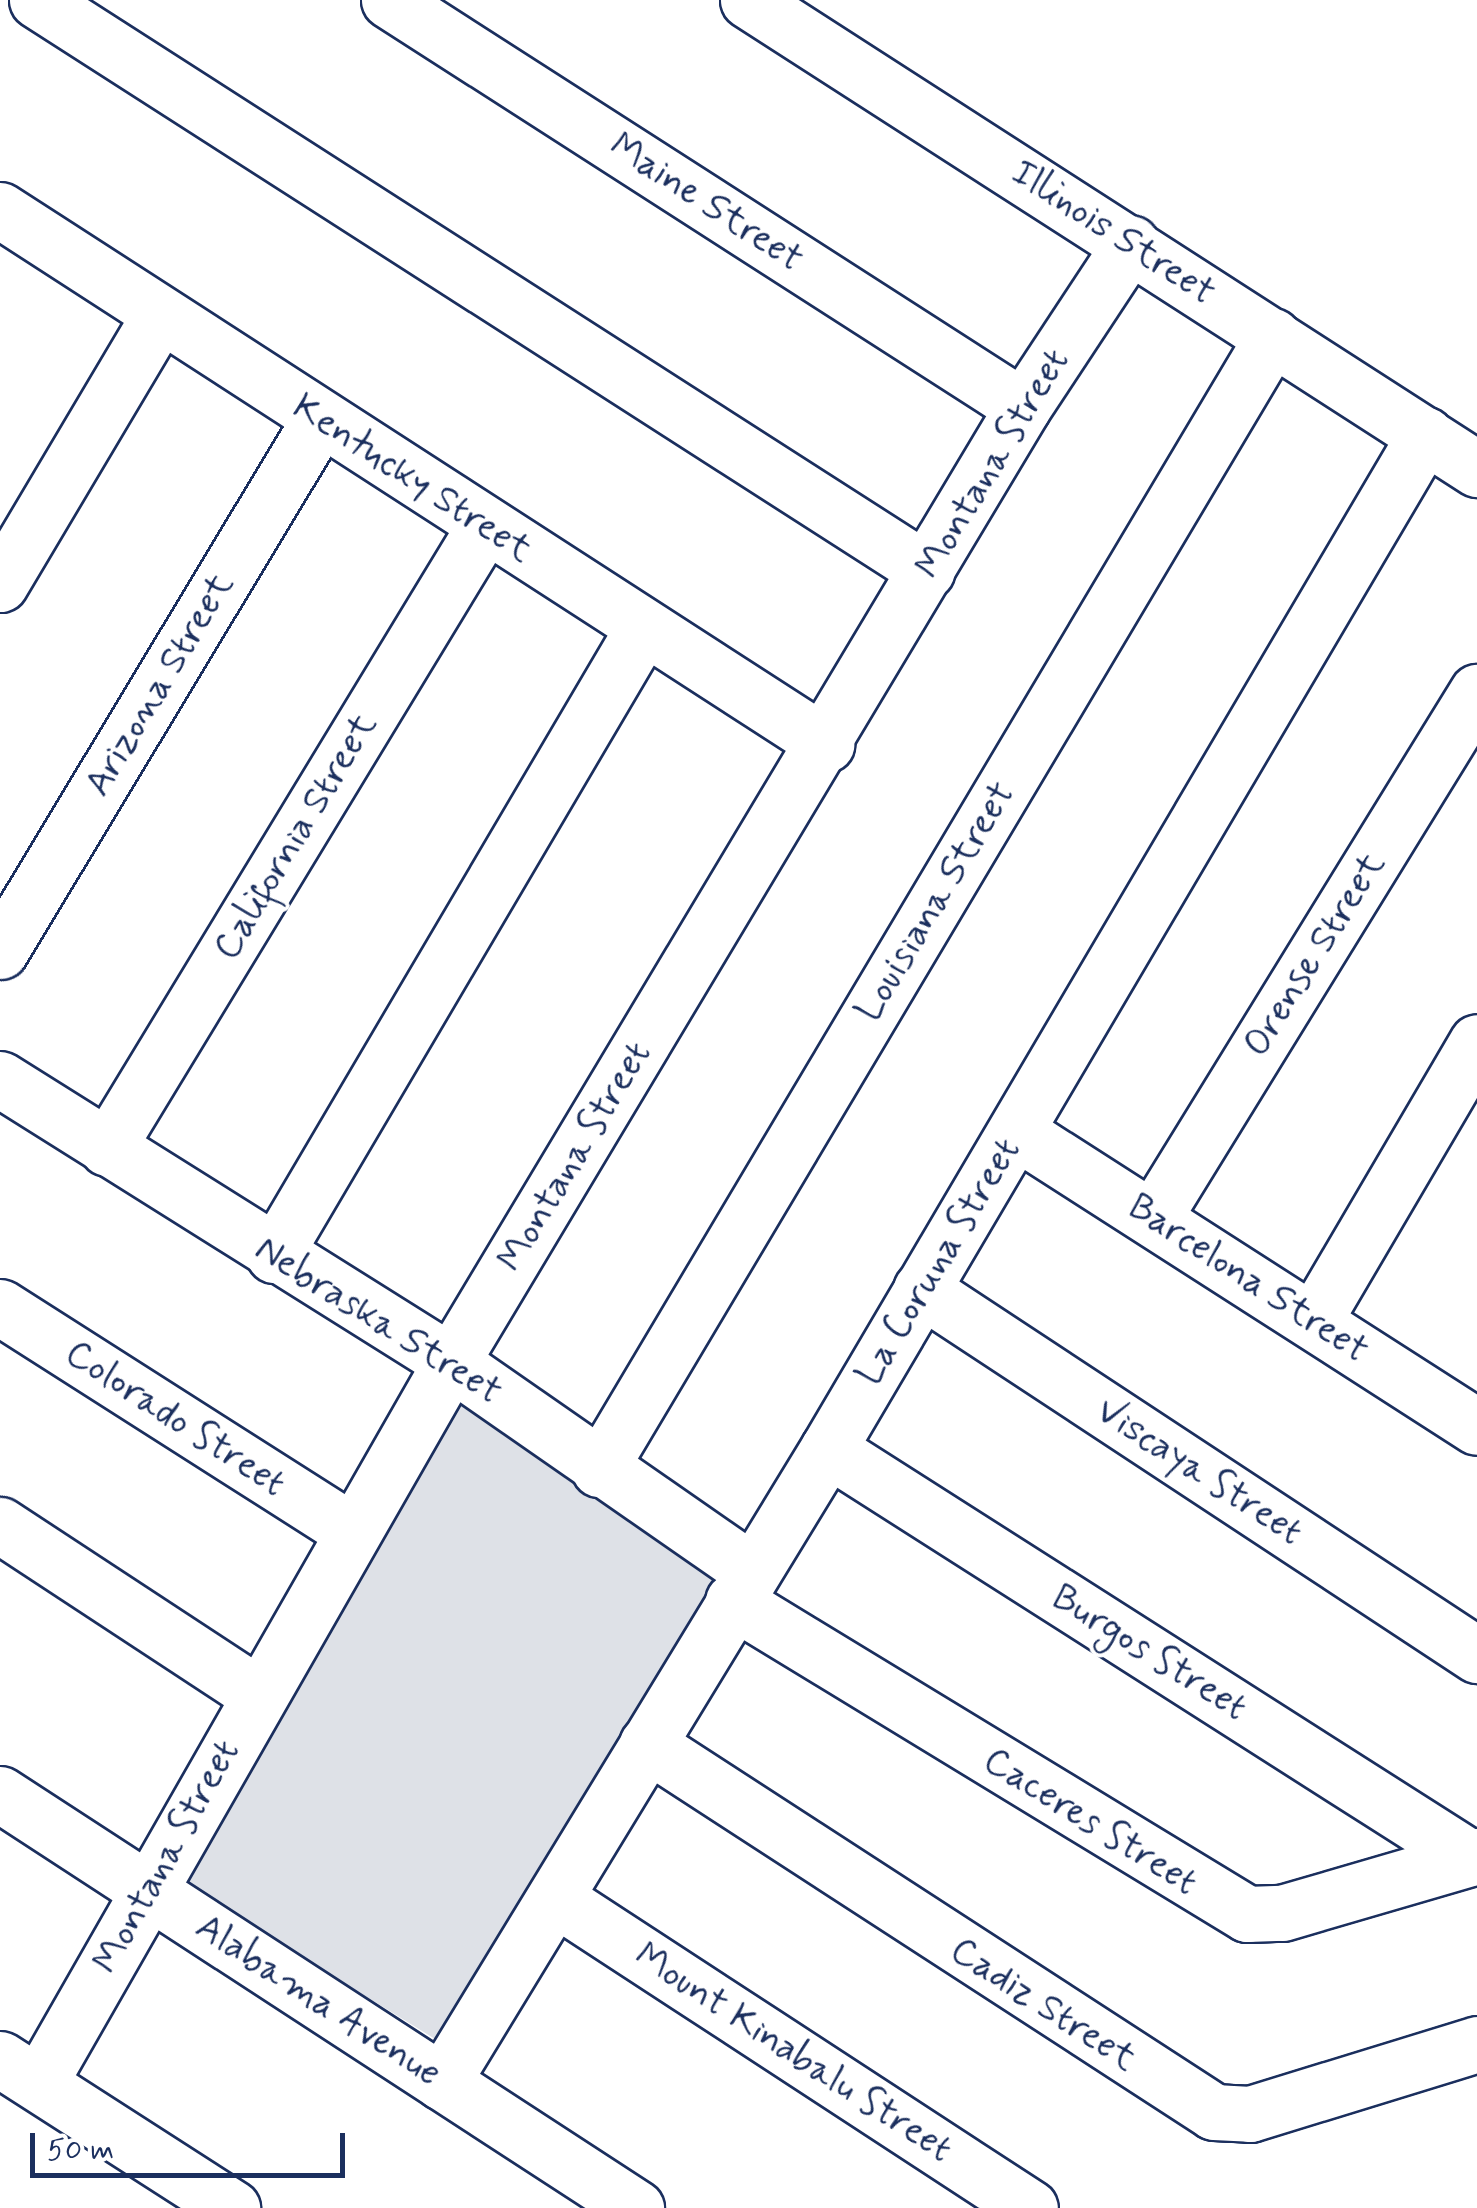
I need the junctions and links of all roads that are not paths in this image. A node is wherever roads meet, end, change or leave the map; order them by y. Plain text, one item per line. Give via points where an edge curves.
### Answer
1 (37, 0) edge
2 (389, 0) edge
3 (748, 0) edge
4 (1, 214) edge
5 (1131, 243) junction
6 (160, 315) junction
7 (1273, 336) junction
8 (1023, 407) junction
9 (320, 420) junction
10 (1425, 435) junction
11 (1477, 469) edge
12 (484, 527) junction
13 (927, 571) junction
14 (0, 584) edge
15 (642, 630) junction
16 (1477, 692) edge
17 (826, 744) junction
18 (0, 951) edge
19 (1477, 1042) edge
20 (0, 1079) edge
21 (1018, 1132) junction
22 (107, 1148) junction
23 (1153, 1218) junction
24 (274, 1255) junction
25 (921, 1289) junction
26 (0, 1307) edge
27 (1314, 1320) junction
28 (451, 1362) junction
29 (1470, 1407) edge
30 (828, 1449) junction
31 (599, 1468) junction
32 (0, 1526) edge
33 (351, 1531) junction
34 (742, 1586) junction
35 (1477, 1655) edge
36 (259, 1695) junction
37 (646, 1744) junction
38 (0, 1794) edge
39 (1474, 1857) edge
40 (150, 1890) junction
41 (555, 1898) junction
42 (1477, 2044) edge
43 (19, 2071) edge
44 (442, 2082) junction
45 (232, 2208) edge
46 (636, 2208) edge
47 (1030, 2208) edge

1 - 13 street
2 - 8 street, Maine Street
3 - 5 street, Illinois Street
4 - 6 street, Kentucky Street
5 - 7 street, Illinois Street
5 - 8 street, Montana Street
6 - 9 street, Kentucky Street
6 - 14 street
7 - 10 street, Illinois Street
7 - 31 street, Louisiana Street
8 - 13 street, Montana Street
9 - 12 street, Kentucky Street
9 - 18 street, Arizona Street
10 - 11 street, Illinois Street
10 - 21 street, La Coruna Street
12 - 15 street, Kentucky Street
12 - 22 street, California Street
13 - 17 street, Montana Street
15 - 17 street, Kentucky Street
15 - 24 street
16 - 23 street, Orense Street
17 - 28 street, Montana Street
19 - 27 street
20 - 22 street, Nebraska Street
21 - 23 street, Barcelona Street
21 - 25 street, La Coruna Street
22 - 24 street, Nebraska Street
23 - 27 street, Barcelona Street
24 - 28 street, Nebraska Street
25 - 30 street, La Coruna Street
25 - 35 street, Viscaya Street
26 - 33 street, Colorado Street
27 - 29 street, Barcelona Street
28 - 31 street, Nebraska Street
28 - 33 street, Montana Street
30 - 34 street, La Coruna Street
30 - 39 street, Burgos Street
31 - 34 street, Nebraska Street
32 - 36 street
33 - 36 street, Montana Street
34 - 37 street, La Coruna Street
34 - 39 street, Caceres Street via 1247,1914 1282,1913
36 - 40 street, Montana Street
37 - 41 street, La Coruna Street
37 - 42 street, Cadiz Street via 1214,2112 1250,2114
38 - 40 street, Alabama Avenue
40 - 43 street, Montana Street
40 - 44 street, Alabama Avenue
41 - 44 street, La Coruna Street
41 - 47 street, Mount Kinabalu Street
43 - 45 street
44 - 46 street, Alabama Avenue

